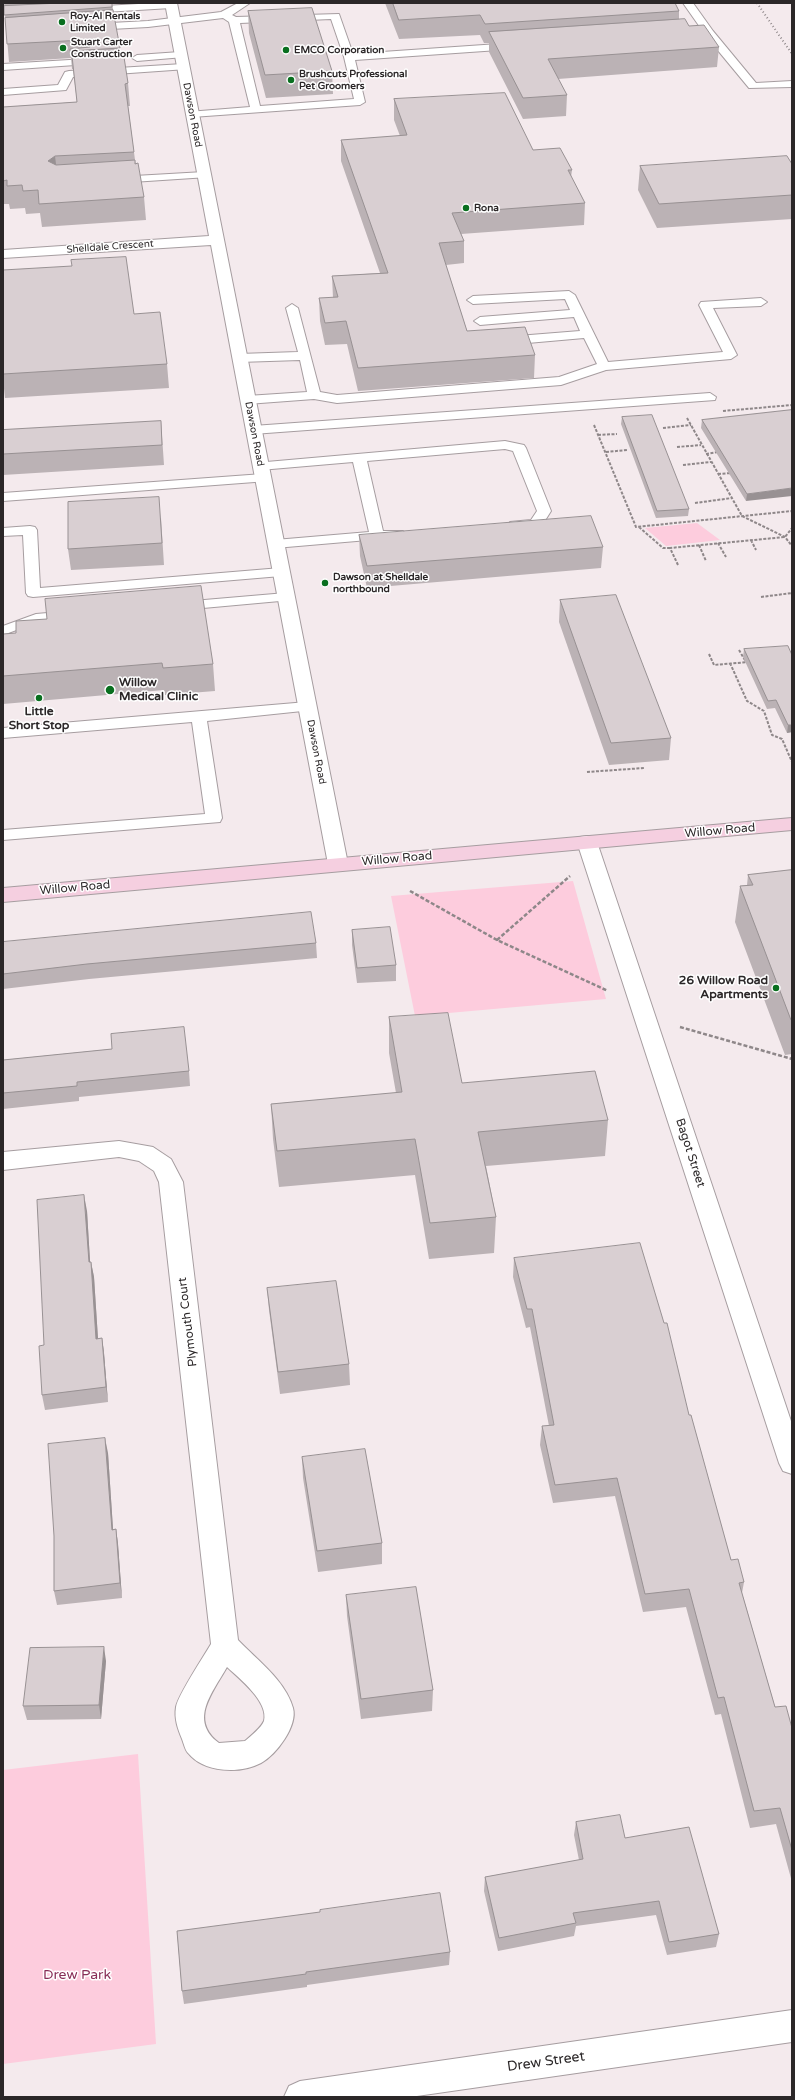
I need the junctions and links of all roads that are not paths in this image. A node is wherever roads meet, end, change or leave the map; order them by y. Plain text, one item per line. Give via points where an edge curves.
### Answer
1 (245, 3) edge
2 (688, 3) edge
3 (171, 4) edge
4 (74, 10) edge
5 (224, 15) junction
6 (234, 20) junction
7 (174, 21) junction
8 (79, 28) edge
9 (708, 33) junction
10 (685, 34) edge
11 (521, 45) edge
12 (348, 57) junction
13 (182, 61) junction
14 (3, 67) edge
15 (792, 84) edge
16 (62, 88) junction
17 (3, 92) edge
18 (62, 100) dead end
19 (256, 110) junction
20 (192, 114) junction
21 (204, 175) junction
22 (104, 181) edge
23 (216, 240) junction
24 (3, 254) edge
25 (473, 300) dead end
26 (761, 302) dead end
27 (292, 308) dead end
28 (578, 313) junction
29 (480, 321) dead end
30 (588, 334) junction
31 (495, 342) edge
32 (305, 356) junction
33 (239, 358) junction
34 (604, 366) junction
35 (314, 395) junction
36 (710, 397) dead end
37 (247, 400) junction
38 (253, 430) junction
39 (358, 457) junction
40 (262, 472) junction
41 (3, 497) edge
42 (504, 526) edge
43 (3, 532) edge
44 (408, 533) edge
45 (377, 536) junction
46 (275, 544) junction
47 (281, 572) junction
48 (286, 597) junction
49 (170, 607) edge
50 (83, 614) edge
51 (3, 631) edge
52 (307, 707) junction
53 (199, 717) junction
54 (3, 733) edge
55 (792, 824) edge
56 (3, 835) edge
57 (587, 842) junction
58 (338, 864) junction
59 (3, 895) edge
60 (3, 1161) edge
61 (792, 1463) edge
62 (225, 1645) dead end
63 (792, 2026) edge
64 (315, 2096) edge

1 - 5 lane
2 - 9 lane
3 - 4 lane
3 - 7 street, Dawson Road
5 - 6 lane
5 - 7 lane
6 - 12 lane via 335,16
6 - 19 lane
7 - 8 lane
7 - 13 street, Dawson Road
9 - 10 lane
9 - 15 lane via 753,86
11 - 12 lane
12 - 19 lane via 360,102
13 - 14 lane via 119,60
13 - 16 lane via 68,74
13 - 20 street, Dawson Road
16 - 17 lane
16 - 18 lane
19 - 20 lane
20 - 21 street, Dawson Road
21 - 22 lane
21 - 23 street, Dawson Road
23 - 24 street, Shelldale Crescent
23 - 33 street, Dawson Road
25 - 28 lane via 569,295
26 - 34 lane via 705,305 732,355
27 - 32 lane
28 - 29 lane
28 - 30 lane
30 - 31 lane
30 - 34 lane
32 - 33 lane
32 - 35 lane
33 - 37 street, Dawson Road
34 - 35 lane via 561,381 337,399
35 - 37 lane
36 - 38 lane
37 - 38 street, Dawson Road
38 - 40 street, Dawson Road
39 - 40 lane
39 - 42 lane via 505,445 519,448 544,511 536,524
39 - 45 lane
40 - 41 lane
40 - 46 street, Dawson Road
43 - 47 lane via 30,530 33,593
44 - 45 lane
45 - 46 lane
46 - 47 street, Dawson Road
47 - 48 street, Dawson Road
48 - 49 lane
48 - 52 street, Dawson Road
50 - 51 lane via 36,618
52 - 53 lane
52 - 58 street, Dawson Road
53 - 54 lane
53 - 56 lane via 214,818
55 - 57 main road, Willow Road
57 - 58 main road, Willow Road
57 - 61 street, Bagot Street
58 - 59 main road, Willow Road
60 - 62 street, Plymouth Court via 119,1149 145,1153 163,1165 171,1182
63 - 64 street, Drew Street

